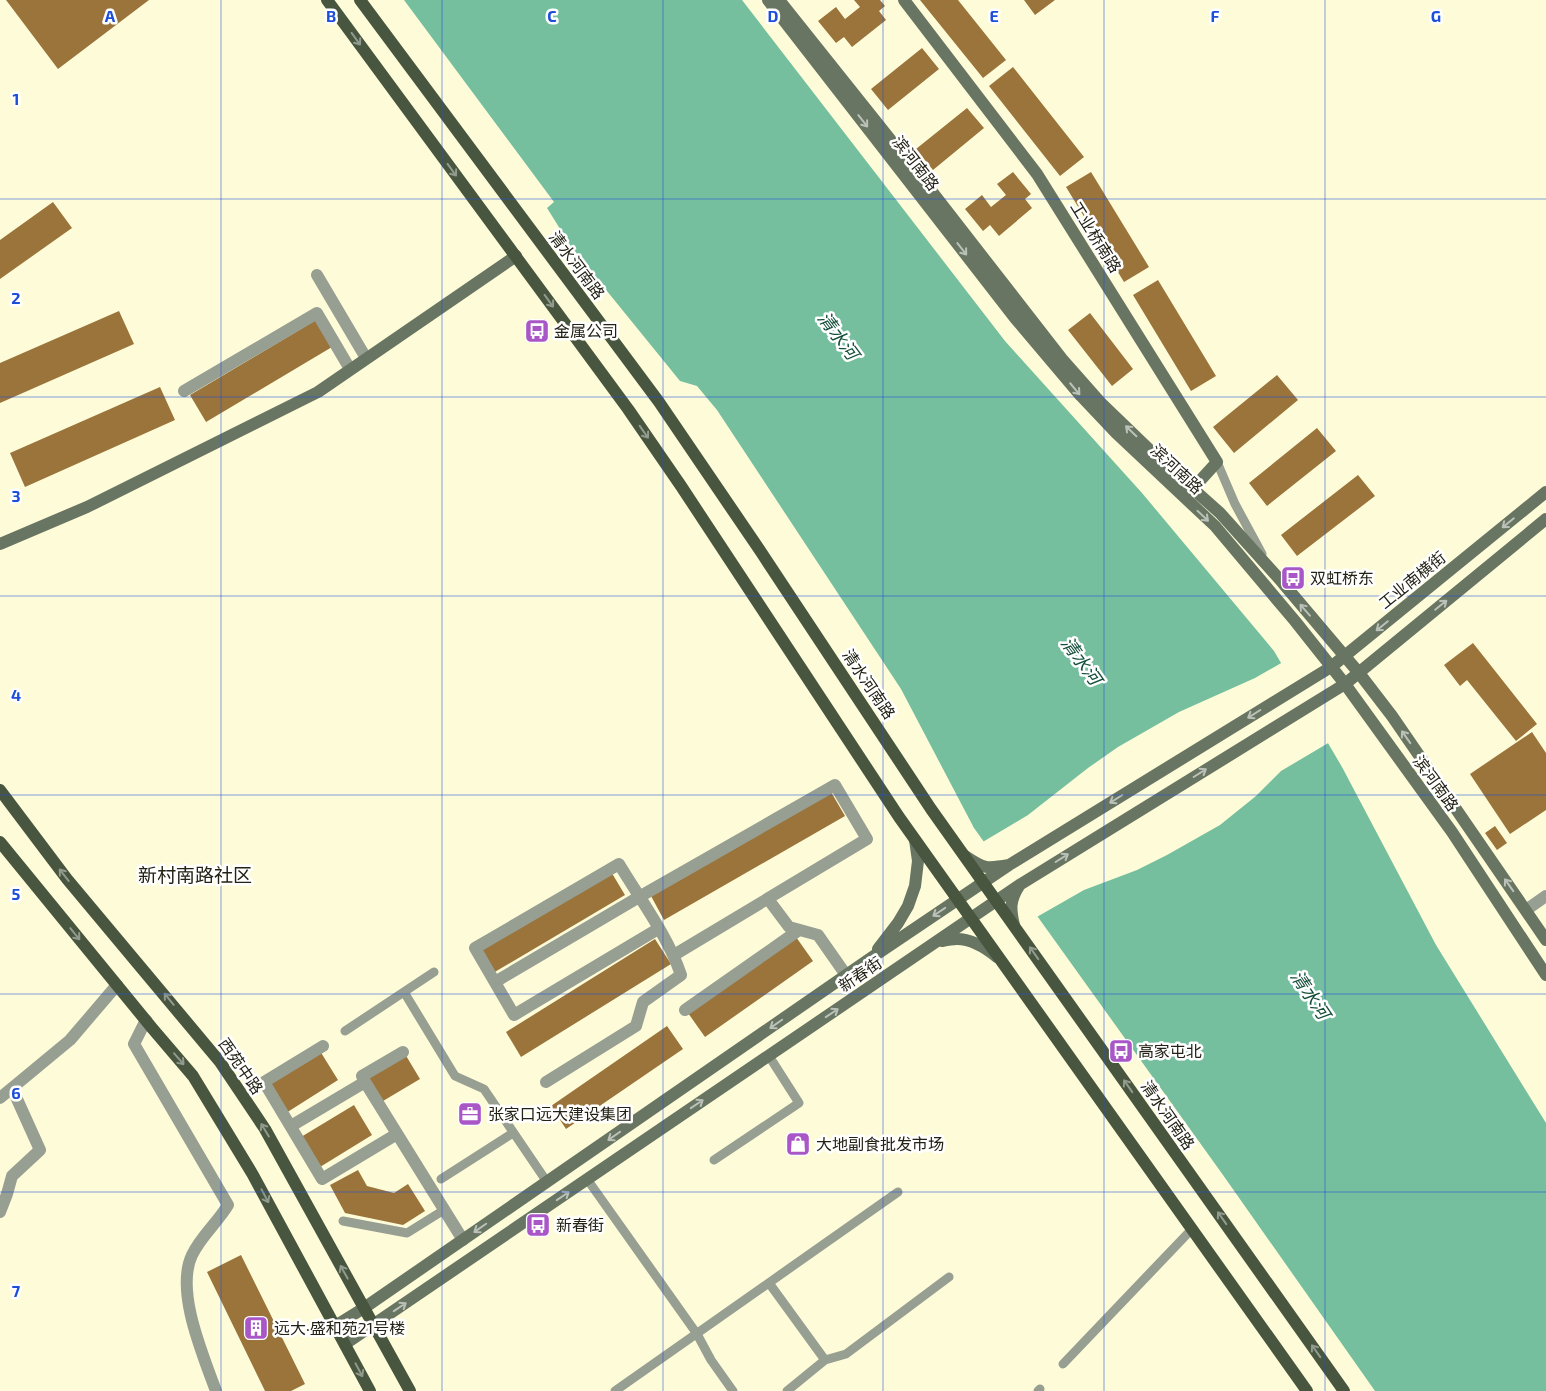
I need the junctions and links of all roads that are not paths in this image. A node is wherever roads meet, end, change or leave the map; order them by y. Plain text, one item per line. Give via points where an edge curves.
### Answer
1 (327, 0) edge
2 (360, 0) edge
3 (768, 0) edge
4 (779, 0) edge
5 (904, 0) edge
6 (516, 256) junction
7 (317, 275) dead end
8 (366, 358) junction
9 (350, 369) junction
10 (184, 391) dead end
11 (1217, 462) junction
12 (1546, 492) edge
13 (1189, 494) junction
14 (1546, 519) edge
15 (0, 544) edge
16 (1271, 570) junction
17 (1345, 656) junction
18 (1331, 667) junction
19 (1359, 673) junction
20 (1345, 684) junction
21 (0, 790) edge
22 (915, 840) junction
23 (0, 842) edge
24 (965, 856) junction
25 (1009, 866) junction
26 (983, 882) junction
27 (1020, 884) junction
28 (1546, 896) edge
29 (639, 897) junction
30 (768, 899) junction
31 (957, 899) junction
32 (997, 900) junction
33 (1526, 910) junction
34 (971, 919) junction
35 (1510, 921) junction
36 (1014, 925) junction
37 (658, 929) junction
38 (799, 930) junction
39 (1546, 940) edge
40 (937, 942) junction
41 (674, 955) junction
42 (871, 958) junction
43 (999, 959) junction
44 (434, 972) dead end
45 (846, 975) junction
46 (1546, 975) edge
47 (495, 982) junction
48 (117, 986) junction
49 (404, 992) junction
50 (685, 1010) dead end
51 (146, 1020) junction
52 (345, 1031) dead end
53 (323, 1046) dead end
54 (402, 1052) dead end
55 (769, 1056) junction
56 (365, 1082) junction
57 (546, 1082) dead end
58 (12, 1088) junction
59 (0, 1098) edge
60 (291, 1126) junction
61 (513, 1133) junction
62 (397, 1134) junction
63 (714, 1160) dead end
64 (587, 1179) junction
65 (441, 1180) dead end
66 (546, 1182) junction
67 (898, 1192) dead end
68 (444, 1210) junction
69 (0, 1212) edge
70 (343, 1221) dead end
71 (1192, 1229) junction
72 (463, 1240) junction
73 (949, 1277) dead end
74 (769, 1283) junction
75 (364, 1308) junction
76 (373, 1324) junction
77 (335, 1326) junction
78 (697, 1334) junction
79 (345, 1344) junction
80 (825, 1360) junction
81 (1063, 1364) dead end
82 (216, 1391) edge
83 (370, 1391) edge
84 (410, 1391) edge
85 (615, 1391) edge
86 (733, 1391) edge
87 (786, 1391) edge
88 (1307, 1391) edge
89 (1344, 1391) edge

1 -> 6 main road
2 - 24 main road, 清水河南路 via 659,402
3 -> 13 main road, 滨河南路 via 1063,375 1116,433
13 -> 4 main road, 滨河南路 via 1062,359
5 - 11 main road, 工业桥南路 via 1037,174
6 - 8 main road
6 -> 22 main road via 628,408
7 - 8 street
8 - 9 main road
9 - 10 street via 317,313
9 - 15 main road via 318,392 86,508
11 - 13 main road
11 - 16 lane via 1235,504
12 -> 17 main road, 工业南横街
13 - 16 main road, 滨河南路 via 1220,513
13 -> 18 main road, 滨河南路
19 -> 14 main road
17 -> 16 main road, 滨河南路
17 - 18 main road, 工业南横街
17 - 19 main road, 滨河南路
18 - 20 main road, 滨河南路
18 -> 25 main road, 工业南横街
19 - 20 main road
33 -> 19 main road, 滨河南路
27 -> 20 main road, 新春街
20 - 35 main road, 滨河南路 via 1452,832
75 -> 21 main road, 西苑中路 via 265,1128 220,1062 67,880
22 - 31 main road
22 - 42 main road via 918,861 908,906
23 -> 48 main road
24 - 25 main road via 984,868
24 - 26 main road, 清水河南路
25 - 26 main road, 新春街
26 - 31 main road, 新春街
26 - 32 main road, 清水河南路
27 - 32 main road, 新春街
27 - 36 main road via 1011,911
28 - 33 street
29 - 30 street via 835,785 867,840
29 - 37 street
29 - 47 street
29 - 47 street via 618,864 475,948
30 - 38 street via 789,927
30 - 41 street
31 - 34 main road
31 -> 42 main road, 新春街
32 - 34 main road, 新春街
32 - 36 main road, 清水河南路
33 - 35 main road
33 - 39 main road, 滨河南路
34 - 40 main road, 新春街
34 - 43 main road
35 - 46 main road, 滨河南路
89 -> 36 main road, 清水河南路
37 - 41 street
37 - 47 street via 514,1014
38 - 45 street via 818,935
38 - 50 street
40 - 43 main road via 958,939 972,942 985,947
55 -> 40 main road, 新春街
41 - 57 street via 681,975 644,1002 636,1026
42 - 45 main road, 新春街
43 - 71 main road
44 - 49 lane
45 -> 66 main road, 新春街
48 - 51 main road
48 - 58 street via 70,1040
49 - 52 lane
49 - 61 lane via 455,1076 484,1089
51 -> 77 main road via 193,1076 219,1116
51 - 82 street via 134,1044 228,1204 193,1254 187,1271 190,1308
53 - 60 street via 264,1082
54 - 56 street via 362,1076
55 - 63 lane via 800,1103
64 -> 55 main road, 新春街
56 - 60 street
56 - 62 street
58 - 59 street
58 - 69 street via 40,1150 12,1176
60 - 62 street via 322,1179
61 - 65 lane
61 - 66 lane
62 - 68 street
76 -> 64 main road, 新春街
64 - 78 lane
66 -> 72 main road, 新春街
67 - 74 lane
68 - 70 lane via 407,1233
68 - 72 street
71 - 81 lane
71 - 88 main road
72 - 75 main road, 新春街
73 - 80 lane via 846,1354
74 - 78 lane
74 - 80 lane
75 - 76 main road, 西苑中路
75 - 77 main road, 新春街
76 - 79 main road, 新春街
76 - 84 main road, 西苑中路
77 - 79 main road
78 - 85 lane
78 - 86 lane
79 -> 83 main road
80 - 87 lane

